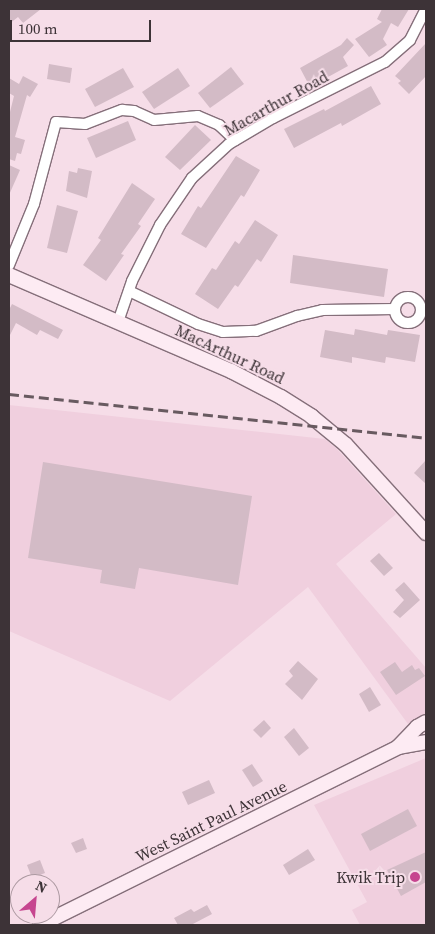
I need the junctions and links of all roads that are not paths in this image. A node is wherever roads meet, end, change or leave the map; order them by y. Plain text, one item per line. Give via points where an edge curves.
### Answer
1 (426, 9) edge
2 (235, 140) junction
3 (9, 265) edge
4 (9, 275) edge
5 (129, 291) junction
6 (395, 309) dead end
7 (118, 322) junction
8 (426, 533) edge
9 (426, 722) edge
10 (426, 742) edge
11 (398, 747) junction
12 (40, 925) edge

1 - 2 street, Macarthur Road via 410,40 385,62
2 - 3 street via 219,125 198,116 154,120 134,111 122,110 85,124 56,122 34,204
2 - 5 street, Macarthur Road via 192,178 160,225
4 - 7 street, MacArthur Road
5 - 6 street via 198,324 224,332 256,331 322,310
5 - 7 street, Macarthur Road
7 - 8 street, MacArthur Road via 261,385 311,416 346,445
9 - 11 street, West Saint Paul Avenue
10 - 11 street, West Saint Paul Avenue
11 - 12 street, West Saint Paul Avenue

